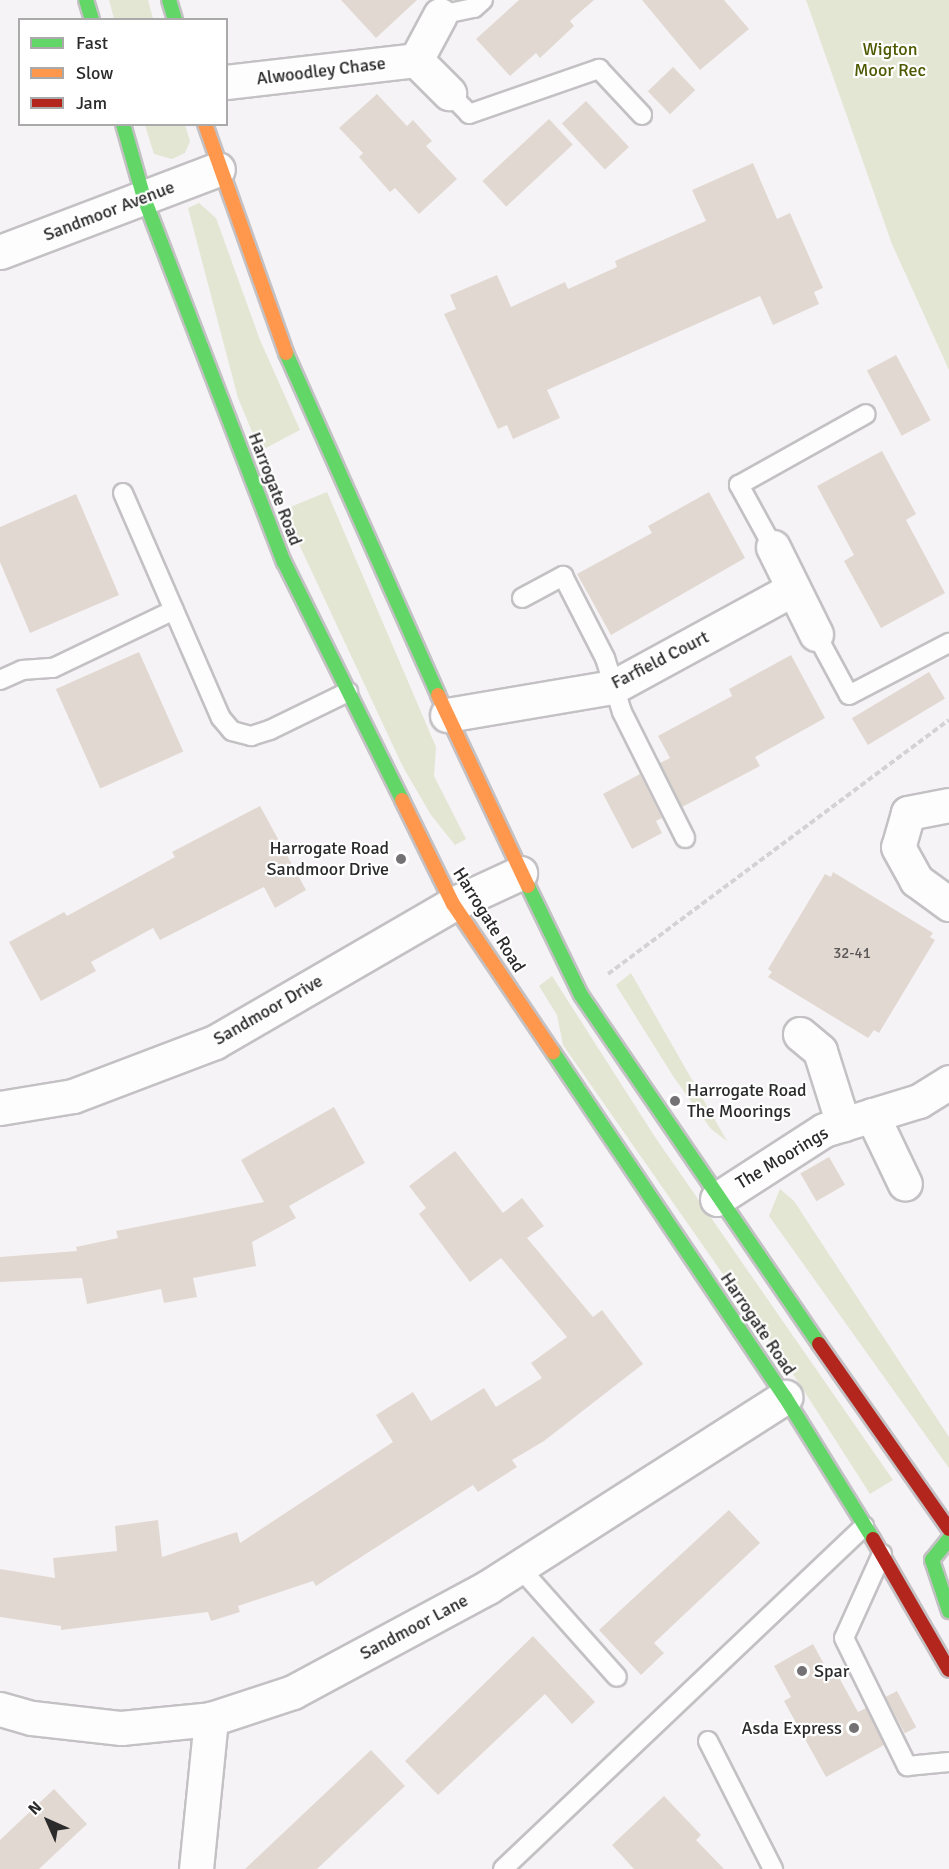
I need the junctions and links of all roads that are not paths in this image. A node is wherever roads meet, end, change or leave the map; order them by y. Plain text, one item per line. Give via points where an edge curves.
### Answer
1 (87, 0) edge
2 (169, 0) edge
3 (483, 0) edge
4 (440, 7) edge
5 (92, 18) edge
6 (174, 18) edge
7 (416, 60) junction
8 (228, 82) edge
9 (449, 93) joint
10 (642, 115) dead end
11 (124, 126) edge
12 (206, 126) edge
13 (218, 169) junction
14 (144, 198) junction
15 (0, 252) edge
16 (866, 414) dead end
17 (123, 493) dead end
18 (773, 547) joint
19 (793, 589) junction
20 (522, 598) dead end
21 (174, 610) junction
22 (816, 634) joint
23 (949, 644) edge
24 (0, 680) edge
25 (613, 687) junction
26 (348, 692) junction
27 (447, 715) junction
28 (949, 805) edge
29 (685, 838) dead end
30 (520, 873) junction
31 (453, 904) junction
32 (949, 904) edge
33 (800, 1034) dead end
34 (949, 1082) edge
35 (0, 1108) edge
36 (857, 1120) junction
37 (905, 1184) dead end
38 (717, 1199) junction
39 (785, 1397) junction
40 (864, 1526) junction
41 (949, 1529) edge
42 (949, 1539) edge
43 (882, 1554) junction
44 (519, 1567) junction
45 (949, 1611) edge
46 (949, 1670) edge
47 (618, 1677) dead end
48 (0, 1709) edge
49 (211, 1719) junction
50 (708, 1741) dead end
51 (949, 1762) edge
52 (196, 1869) edge
53 (503, 1869) edge
54 (772, 1869) edge

1 - 5 highway
2 - 6 highway
3 - 4 lane via 474,8
4 - 7 street
7 - 8 street, Alwoodley Chase
7 - 9 street
9 - 10 lane via 469,114 599,69
11 - 14 highway, Harrogate Road
12 - 13 highway, Harrogate Road
13 - 14 street, Sandmoor Avenue
13 - 27 highway, Harrogate Road via 271,320
14 - 15 street, Sandmoor Avenue
14 - 26 highway, Harrogate Road via 284,562
16 - 18 lane via 739,484
17 - 21 lane
18 - 19 street
19 - 22 street
19 - 25 street, Farfield Court
20 - 25 lane via 563,576 605,658
21 - 24 lane via 53,668 22,670
21 - 26 lane via 220,718 232,731 251,736 270,730
22 - 23 lane via 849,694
25 - 27 street, Farfield Court
25 - 29 lane
26 - 31 highway, Harrogate Road
27 - 30 highway, Harrogate Road
28 - 32 street via 908,813 898,847 916,879
30 - 31 street, Sandmoor Drive
30 - 38 highway, Harrogate Road via 581,995
31 - 35 street, Sandmoor Drive via 215,1042 73,1096
31 - 39 highway, Harrogate Road
33 - 36 street via 820,1051
34 - 36 street, The Moorings via 919,1101
36 - 37 street
36 - 38 street, The Moorings via 824,1130
38 - 41 highway, Harrogate Road
39 - 40 highway, Harrogate Road
39 - 44 street, Sandmoor Lane
40 - 43 highway, Harrogate Road
40 - 53 lane
42 - 45 highway via 932,1560
43 - 46 highway, Harrogate Road
43 - 51 lane via 844,1638 908,1766
44 - 47 lane
44 - 49 street, Sandmoor Lane via 293,1692
48 - 49 street, Sandmoor Lane via 32,1718 121,1728
49 - 52 street
50 - 54 lane

